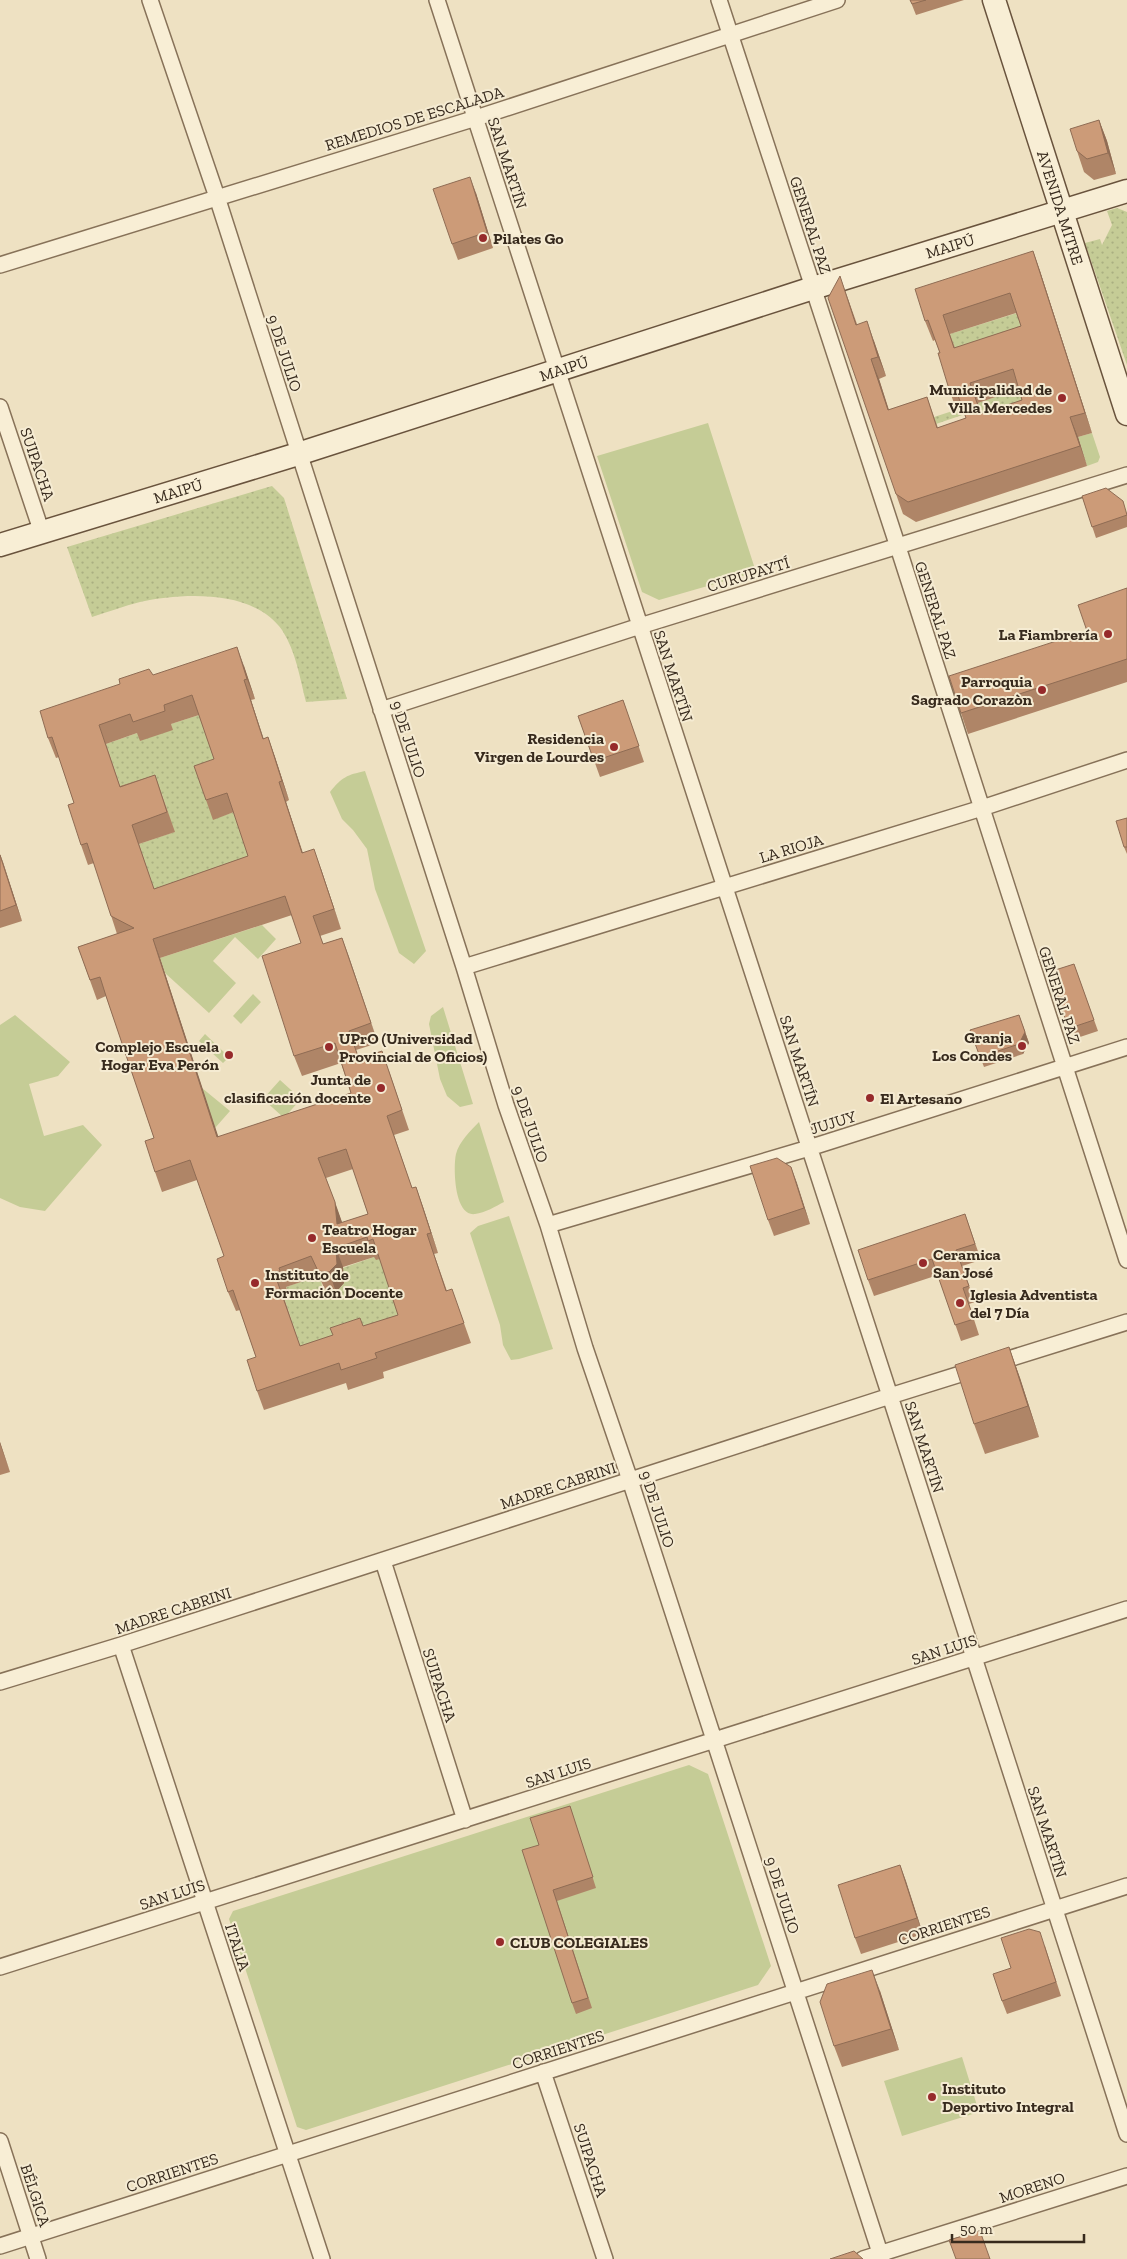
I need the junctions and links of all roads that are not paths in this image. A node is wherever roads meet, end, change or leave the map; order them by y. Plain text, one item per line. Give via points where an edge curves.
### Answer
1 (150, 0) edge
2 (437, 0) edge
3 (719, 0) edge
4 (837, 0) edge
5 (994, 0) edge
6 (730, 35) junction
7 (476, 118) junction
8 (1127, 190) edge
9 (217, 197) junction
10 (1062, 212) junction
11 (0, 265) edge
12 (813, 288) junction
13 (556, 370) junction
14 (0, 407) edge
15 (1127, 414) edge
16 (298, 454) junction
17 (1127, 475) edge
18 (42, 533) junction
19 (0, 545) edge
20 (898, 547) junction
21 (640, 626) junction
22 (381, 710) junction
23 (1127, 760) edge
24 (982, 808) junction
25 (724, 886) junction
26 (464, 967) junction
27 (1127, 1047) edge
28 (1065, 1067) junction
29 (809, 1148) junction
30 (548, 1226) junction
31 (1127, 1260) edge
32 (1127, 1322) edge
33 (890, 1396) junction
34 (630, 1480) junction
35 (382, 1561) junction
36 (1127, 1609) edge
37 (121, 1646) junction
38 (974, 1658) junction
39 (0, 1682) edge
40 (714, 1741) junction
41 (465, 1820) junction
42 (1127, 1886) edge
43 (205, 1902) junction
44 (1054, 1908) junction
45 (0, 1968) edge
46 (795, 1991) junction
47 (543, 2072) junction
48 (1127, 2134) edge
49 (0, 2141) edge
50 (288, 2154) junction
51 (1127, 2176) edge
52 (31, 2236) junction
53 (0, 2246) edge
54 (881, 2256) edge
55 (38, 2259) edge
56 (322, 2259) edge
57 (605, 2259) edge
58 (862, 2259) edge

1 - 9 street, 9 DE JULIO
2 - 7 street, SAN MARTÍN
3 - 6 street, GENERAL PAZ
4 - 6 street, REMEDIOS DE ESCALADA
5 - 10 street, AVENIDA MITRE
6 - 7 street, REMEDIOS DE ESCALADA
6 - 12 street, GENERAL PAZ
7 - 9 street, REMEDIOS DE ESCALADA
7 - 13 street, SAN MARTÍN
8 - 10 street, MAIPÚ
9 - 11 street, REMEDIOS DE ESCALADA
9 - 16 street, 9 DE JULIO
10 - 12 street, MAIPÚ
10 - 15 street, AVENIDA MITRE
12 - 13 street, MAIPÚ
12 - 20 street, GENERAL PAZ
13 - 16 street, MAIPÚ
13 - 21 street, SAN MARTÍN
14 - 18 street, SUIPACHA
16 - 18 street, MAIPÚ
16 - 22 street, 9 DE JULIO
17 - 20 street, CURUPAYTÍ
18 - 19 street, MAIPÚ
20 - 21 street, CURUPAYTÍ
20 - 24 street, GENERAL PAZ
21 - 22 street, CURUPAYTÍ
21 - 25 street, SAN MARTÍN
22 - 26 street, 9 DE JULIO
23 - 24 street, LA RIOJA
24 - 25 street, LA RIOJA
24 - 28 street, GENERAL PAZ
25 - 26 street, LA RIOJA
25 - 29 street, SAN MARTÍN
26 - 30 street, 9 DE JULIO via 506,1106
27 - 28 street, JUJUY
28 - 29 street, JUJUY
28 - 31 street, GENERAL PAZ
29 - 30 street, JUJUY
29 - 33 street, SAN MARTÍN
30 - 34 street, 9 DE JULIO
32 - 33 street, MADRE CABRINI
33 - 34 street, MADRE CABRINI
33 - 38 street, SAN MARTÍN
34 - 35 street, MADRE CABRINI
34 - 40 street, 9 DE JULIO
35 - 37 street, MADRE CABRINI
35 - 41 street, SUIPACHA
36 - 38 street, SAN LUIS
37 - 39 street, MADRE CABRINI
37 - 43 street, ITALIA
38 - 40 street, SAN LUIS
38 - 44 street, SAN MARTÍN
40 - 41 street, SAN LUIS
40 - 46 street, 9 DE JULIO
41 - 43 street, SAN LUIS
42 - 44 street, CORRIENTES
43 - 45 street, SAN LUIS
43 - 50 street, ITALIA
44 - 46 street, CORRIENTES
44 - 48 street, SAN MARTÍN
46 - 47 street, CORRIENTES
46 - 54 street, 9 DE JULIO
47 - 50 street, CORRIENTES
47 - 57 street, SUIPACHA
49 - 52 street, BÉLGICA
50 - 52 street, CORRIENTES
50 - 56 street, ITALIA
51 - 54 street, MORENO
52 - 53 street, CORRIENTES
52 - 55 street, BÉLGICA
54 - 58 street, MORENO

